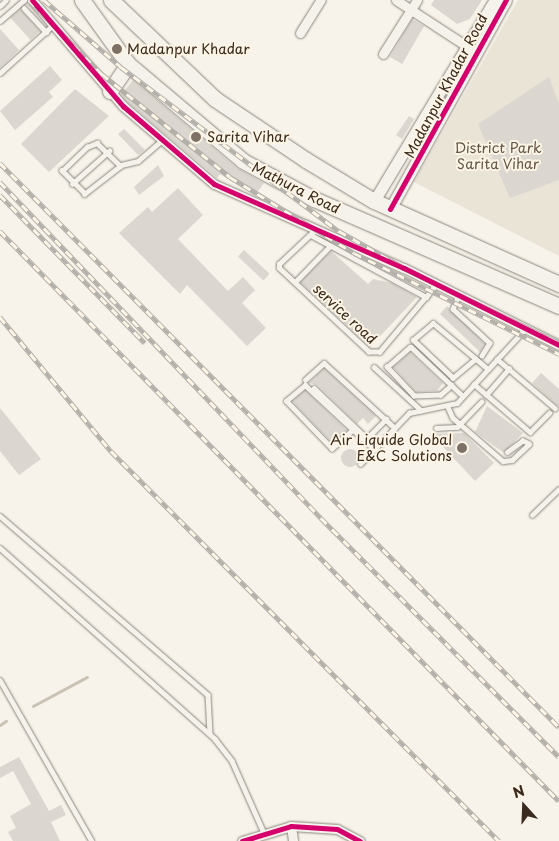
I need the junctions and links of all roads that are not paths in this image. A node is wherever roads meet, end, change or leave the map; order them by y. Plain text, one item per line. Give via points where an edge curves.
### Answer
1 (6, 0) edge
2 (24, 0) edge
3 (32, 0) edge
4 (82, 0) edge
5 (110, 0) edge
6 (321, 0) edge
7 (396, 0) edge
8 (418, 0) edge
9 (495, 0) edge
10 (506, 0) edge
11 (0, 6) edge
12 (24, 8) dead end
13 (412, 10) junction
14 (0, 21) edge
15 (54, 24) junction
16 (46, 32) junction
17 (300, 32) dead end
18 (471, 49) junction
19 (383, 54) dead end
20 (128, 64) junction
21 (0, 73) edge
22 (110, 92) junction
23 (160, 142) junction
24 (109, 151) junction
25 (121, 165) junction
26 (72, 184) junction
27 (374, 201) junction
28 (390, 209) junction
29 (313, 233) junction
30 (330, 246) junction
31 (293, 280) junction
32 (436, 284) junction
33 (559, 284) edge
34 (459, 295) junction
35 (426, 297) junction
36 (559, 306) edge
37 (526, 328) junction
38 (559, 345) edge
39 (482, 356) dead end
40 (476, 359) junction
41 (497, 359) junction
42 (374, 367) dead end
43 (488, 369) junction
44 (509, 369) junction
45 (305, 380) dead end
46 (474, 384) junction
47 (452, 385) junction
48 (314, 388) dead end
49 (486, 395) junction
50 (463, 396) junction
51 (481, 402) dead end
52 (448, 406) junction
53 (555, 408) dead end
54 (421, 410) junction
55 (549, 413) dead end
56 (386, 419) junction
57 (460, 424) junction
58 (395, 428) junction
59 (436, 428) dead end
60 (353, 430) junction
61 (367, 438) junction
62 (375, 448) junction
63 (508, 452) dead end
64 (360, 464) dead end
65 (559, 490) edge
66 (532, 515) dead end
67 (0, 516) edge
68 (0, 548) edge
69 (0, 680) edge
70 (210, 734) junction
71 (291, 826) junction
72 (264, 833) junction
73 (92, 841) edge
74 (242, 841) edge
75 (293, 841) edge
76 (360, 841) edge

1 - 11 lane
2 - 14 lane
3 - 15 street
4 - 20 highway, Mathura Road
5 - 27 highway, Mathura Road via 215,99
6 - 17 street
7 - 13 street
8 - 13 street
9 - 18 street, Madanpur Khadar Road
10 - 18 street, Madanpur Khadar Road
12 - 16 lane
13 - 18 street
13 - 19 street
15 - 16 lane
15 - 22 street
16 - 21 lane
18 - 27 street, Madanpur Khadar Road
18 - 28 street, Madanpur Khadar Road
20 - 22 highway
20 - 36 highway, Mathura Road via 243,161 314,199
22 - 23 street
23 - 25 lane via 138,161
23 - 29 street via 214,184
24 - 25 lane
24 - 26 lane
24 - 26 lane via 97,143 87,147 62,171
25 - 26 lane via 89,194
27 - 28 highway, Mathura Road
28 - 33 highway, Mathura Road
29 - 30 lane
29 - 31 lane via 279,264
29 - 32 street
30 - 31 lane
30 - 35 lane
31 - 35 lane, service road via 373,354
32 - 34 street
32 - 35 lane
34 - 37 street
34 - 39 lane via 452,308 490,343
37 - 38 street
37 - 41 lane
40 - 40 lane via 433,323 413,340 453,378
40 - 43 lane
41 - 43 lane
41 - 44 lane
42 - 54 lane
43 - 46 lane
44 - 49 lane
44 - 53 lane
45 - 56 lane via 324,363
46 - 49 lane
46 - 50 lane
47 - 47 lane via 441,395 414,396 387,367 410,346
47 - 50 lane
48 - 61 lane
49 - 55 lane via 530,432
50 - 52 lane
51 - 57 lane
52 - 54 lane
52 - 57 lane
54 - 58 lane via 409,413
56 - 58 lane
56 - 61 lane
57 - 59 lane
57 - 63 lane via 503,462 512,460 529,444 523,440
58 - 62 lane
60 - 60 lane via 305,385 286,400 332,448
60 - 62 lane
61 - 62 lane
62 - 64 lane
65 - 66 lane
67 - 70 lane via 208,696
68 - 70 lane
69 - 73 lane
70 - 72 lane via 232,761
71 - 72 street
71 - 75 street
71 - 76 street via 337,829
72 - 74 street

